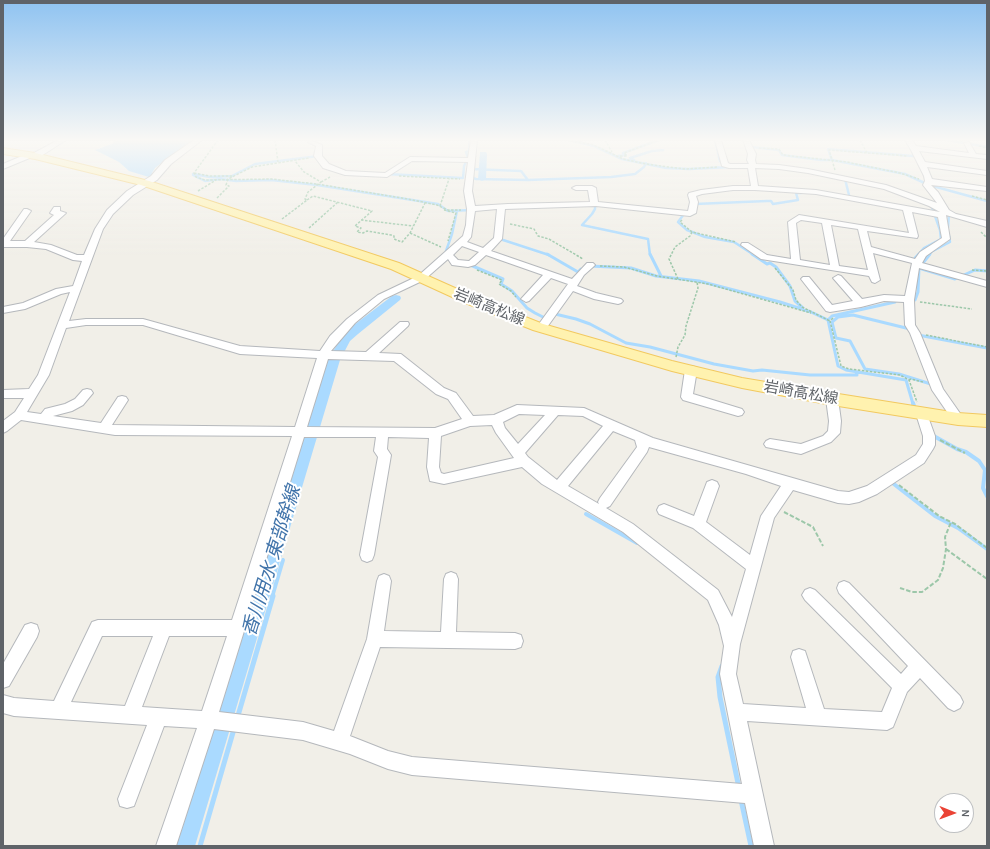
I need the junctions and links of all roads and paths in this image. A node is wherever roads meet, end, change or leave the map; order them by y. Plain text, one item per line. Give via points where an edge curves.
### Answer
1 (449, 179) edge
2 (470, 179) edge
3 (132, 180) edge
4 (151, 180) edge
5 (216, 180) edge
6 (228, 180) edge
7 (235, 180) edge
8 (250, 180) edge
9 (277, 180) edge
10 (317, 180) edge
11 (753, 180) edge
12 (852, 180) edge
13 (919, 180) edge
14 (927, 180) edge
15 (145, 183) junction
16 (928, 183) junction
17 (318, 184) junction
18 (576, 188) dead end
19 (754, 188) junction
20 (987, 189) edge
21 (971, 196) dead end
22 (186, 197) junction
23 (307, 200) junction
24 (987, 200) edge
25 (338, 202) junction
26 (425, 203) junction
27 (208, 204) junction
28 (594, 204) junction
29 (440, 206) junction
30 (502, 207) junction
31 (57, 209) dead end
32 (444, 209) junction
33 (471, 209) junction
34 (907, 210) junction
35 (27, 211) dead end
36 (944, 213) junction
37 (686, 214) junction
38 (969, 216) dead end
39 (987, 219) edge
40 (361, 220) junction
41 (826, 221) junction
42 (500, 223) junction
43 (987, 224) edge
44 (275, 225) junction
45 (413, 226) junction
46 (862, 227) junction
47 (410, 232) junction
48 (692, 232) junction
49 (302, 234) junction
50 (461, 243) junction
51 (27, 244) junction
52 (743, 245) joint
53 (5, 246) edge
54 (868, 249) junction
55 (485, 252) junction
56 (446, 253) junction
57 (88, 258) junction
58 (796, 262) junction
59 (917, 263) junction
60 (468, 264) junction
61 (590, 265) junction
62 (774, 267) dead end
63 (836, 273) junction
64 (549, 274) junction
65 (421, 278) junction
66 (678, 279) junction
67 (806, 280) dead end
68 (697, 282) junction
69 (987, 284) edge
70 (572, 285) junction
71 (76, 288) junction
72 (523, 300) joint
73 (909, 300) junction
74 (618, 302) dead end
75 (860, 304) junction
76 (972, 309) dead end
77 (3, 310) edge
78 (811, 312) junction
79 (836, 316) dead end
80 (830, 321) junction
81 (404, 324) dead end
82 (62, 325) junction
83 (541, 328) junction
84 (915, 332) junction
85 (987, 347) edge
86 (331, 355) junction
87 (369, 356) junction
88 (672, 366) junction
89 (691, 370) junction
90 (33, 393) junction
91 (87, 393) dead end
92 (3, 394) edge
93 (832, 399) junction
94 (122, 400) dead end
95 (555, 411) junction
96 (738, 412) dead end
97 (922, 414) junction
98 (19, 415) junction
99 (43, 419) junction
100 (958, 419) junction
101 (496, 420) junction
102 (470, 421) junction
103 (987, 421) edge
104 (611, 424) junction
105 (3, 428) edge
106 (104, 428) junction
107 (308, 432) junction
108 (383, 433) junction
109 (435, 433) junction
110 (929, 434) junction
111 (640, 437) junction
112 (770, 444) dead end
113 (965, 453) dead end
114 (520, 457) junction
115 (890, 478) junction
116 (790, 484) junction
117 (712, 486) dead end
118 (559, 487) junction
119 (604, 502) dead end
120 (775, 507) junction
121 (664, 510) dead end
122 (951, 522) junction
123 (698, 524) junction
124 (823, 546) dead end
125 (987, 548) edge
126 (946, 549) junction
127 (367, 555) dead end
128 (754, 567) junction
129 (451, 579) dead end
130 (987, 580) edge
131 (384, 581) dead end
132 (844, 588) dead end
133 (900, 588) dead end
134 (810, 595) dead end
135 (164, 628) junction
136 (238, 628) junction
137 (31, 631) dead end
138 (375, 639) junction
139 (448, 640) junction
140 (515, 641) dead end
141 (732, 646) junction
142 (799, 658) dead end
143 (920, 666) junction
144 (3, 680) edge
145 (901, 686) junction
146 (954, 702) dead end
147 (3, 704) edge
148 (59, 710) junction
149 (736, 712) junction
150 (130, 715) junction
151 (159, 717) junction
152 (818, 717) junction
153 (208, 720) junction
154 (339, 742) junction
155 (753, 794) junction
156 (128, 799) dead end
157 (166, 846) edge
158 (764, 846) edge

1 - 29 path
2 - 33 street via 468,191
3 - 15 main road, 岩崎高松線
4 - 15 street
5 - 22 path
6 - 27 path via 226,185 229,186
7 - 8 path
9 - 17 path
10 - 17 path via 321,182
11 - 19 street
12 - 36 street via 918,198
13 - 16 path
14 - 16 street
15 - 22 main road, 岩崎高松線
15 - 57 street via 110,212 99,229
16 - 20 street
16 - 36 street
17 - 23 path via 308,192 305,199
17 - 26 path
18 - 28 street via 592,188
19 - 34 street via 816,192
19 - 37 street via 724,189 692,195 692,213
21 - 24 path
22 - 27 main road, 岩崎高松線
23 - 25 path via 313,196
23 - 44 path
25 - 40 path via 372,211
25 - 49 path
26 - 29 path
26 - 45 path
27 - 44 main road, 岩崎高松線
28 - 30 street
28 - 37 street
29 - 32 path
30 - 33 street
30 - 42 street
31 - 51 street via 54,213 62,213
32 - 33 path
32 - 56 path via 456,212
33 - 50 street via 470,225
34 - 36 street
34 - 46 street via 914,236
35 - 53 street
36 - 43 street
36 - 59 street via 946,241 928,250
37 - 48 path via 680,222
38 - 39 street
40 - 45 path
40 - 47 path via 355,226 361,228 357,232 367,231 394,236 394,239 402,242
41 - 46 street
41 - 58 street via 800,217 792,222
41 - 63 street
42 - 55 street via 498,239
42 - 61 path via 534,229 538,236 550,239
44 - 49 main road, 岩崎高松線
45 - 47 path
46 - 54 street
47 - 56 path via 438,244
48 - 52 path
48 - 66 path via 669,259
49 - 65 main road, 岩崎高松線 via 395,266
50 - 55 street
50 - 56 street
51 - 53 street
51 - 57 street via 48,247 76,258
52 - 58 street via 764,257
54 - 59 street
54 - 63 street via 874,277
55 - 60 street
55 - 64 street
56 - 60 street via 455,263
56 - 65 street
57 - 71 street
58 - 63 street
59 - 69 street
59 - 73 street
60 - 72 path via 502,280 499,284
61 - 66 path via 624,267
61 - 70 street
62 - 78 path via 793,290 796,300
63 - 75 street
64 - 70 street
64 - 72 street
65 - 83 main road, 岩崎高松線
65 - 86 street via 381,297 351,320 334,339
66 - 68 path
67 - 75 street via 830,309
68 - 78 path
68 - 88 path via 698,288 685,335
70 - 74 street via 594,296
70 - 83 street
71 - 77 street via 59,291 25,306
71 - 82 street
73 - 75 street via 884,298
73 - 76 path
73 - 84 street via 910,325
78 - 80 path
79 - 80 path
80 - 97 path via 841,366 900,375 909,380
81 - 87 street
82 - 86 street via 86,322 143,322 240,350
82 - 90 street via 43,375
83 - 88 main road, 岩崎高松線
84 - 85 path
84 - 100 street via 938,390
86 - 87 street
86 - 107 street
87 - 102 street via 398,357 440,391 452,396
88 - 89 main road, 岩崎高松線
89 - 93 main road, 岩崎高松線
89 - 96 street via 687,397
90 - 92 street
90 - 98 street
91 - 99 street via 79,402 68,408 49,412
93 - 97 main road, 岩崎高松線
93 - 112 street via 834,433 827,439 800,449
94 - 106 street
95 - 101 street via 517,410
95 - 104 street via 584,412
95 - 114 street
97 - 100 main road, 岩崎高松線
97 - 110 street
98 - 99 street
98 - 105 street
99 - 106 street
100 - 103 main road, 岩崎高松線
101 - 102 street
101 - 114 street via 500,430
102 - 109 street
104 - 111 street
104 - 118 street
106 - 107 street
107 - 108 street
107 - 136 street
108 - 109 street
108 - 127 street via 380,451 385,455
109 - 114 street via 435,477 444,479
110 - 113 path
110 - 115 street via 929,446 920,459
111 - 116 street
111 - 119 street via 643,448
114 - 118 street
115 - 116 street via 872,490 850,498
115 - 122 path via 939,516
116 - 120 street
117 - 123 street
118 - 141 street via 628,528 713,595 727,624
120 - 124 path via 813,527
120 - 128 street via 768,516
121 - 123 street
122 - 125 path
122 - 126 path via 944,537
123 - 128 street
126 - 130 path
126 - 133 path via 938,580 926,591 912,592
128 - 141 street
129 - 139 street
131 - 138 street
132 - 143 street
134 - 145 street
135 - 136 street
135 - 148 street via 98,628
135 - 150 street
136 - 153 street
137 - 144 street
138 - 139 street
138 - 154 street
139 - 140 street
141 - 149 street via 728,674
142 - 152 street
143 - 145 street
143 - 146 street
145 - 152 street via 887,721
147 - 148 street
148 - 150 street
149 - 152 street
149 - 155 street
150 - 151 street
151 - 153 street
151 - 156 street
153 - 154 street via 303,731
153 - 157 street
154 - 155 street via 412,766
155 - 158 street

